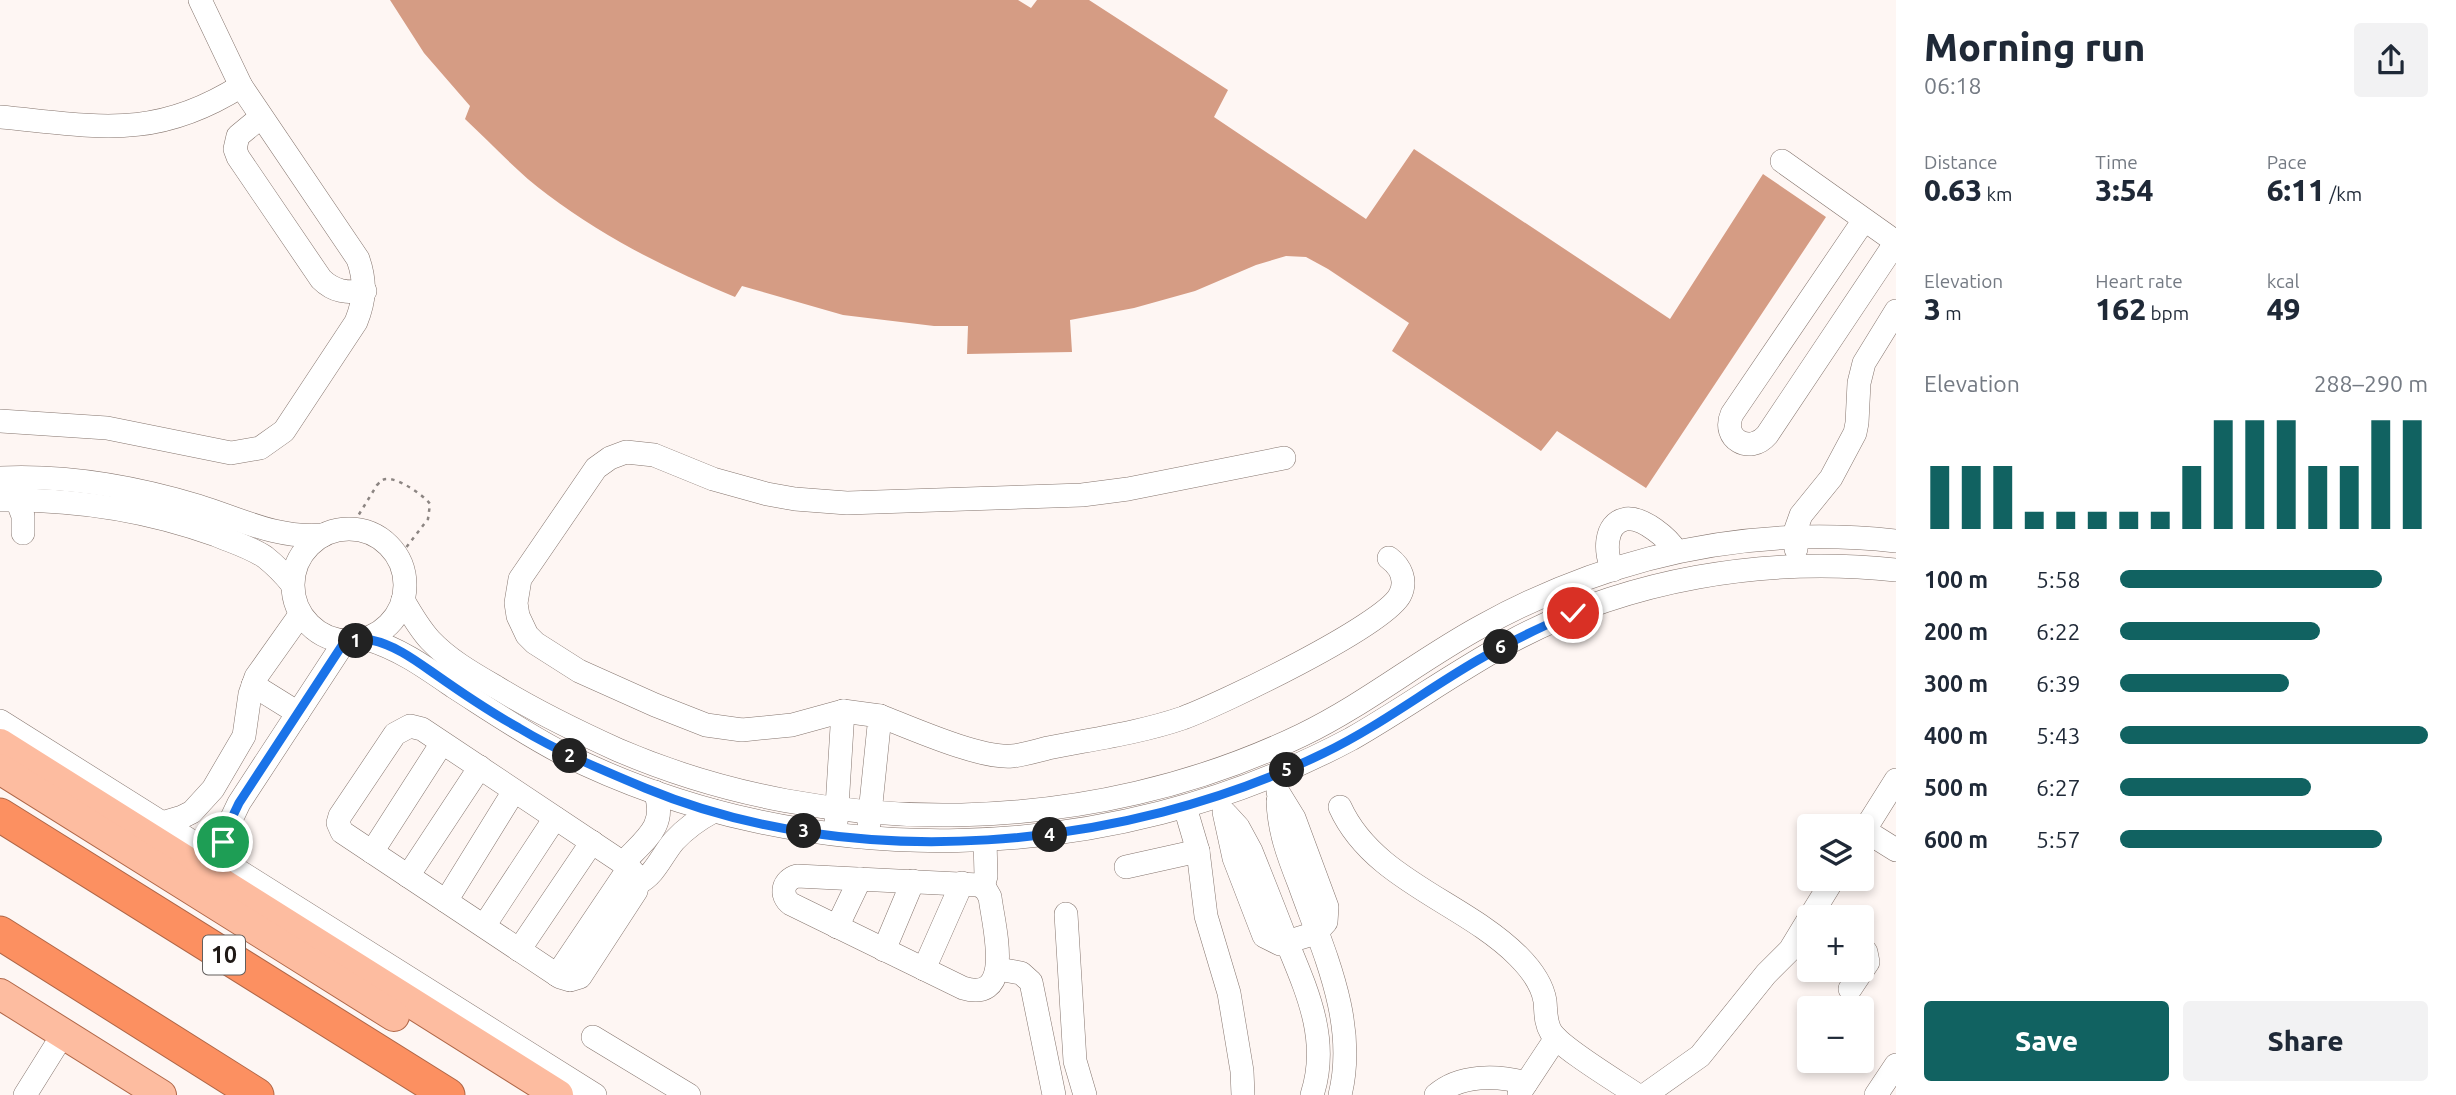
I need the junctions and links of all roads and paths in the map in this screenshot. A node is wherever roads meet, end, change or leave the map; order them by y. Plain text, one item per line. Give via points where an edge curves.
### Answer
1 (200, 0) edge
2 (241, 86) junction
3 (0, 117) edge
4 (261, 117) junction
5 (1782, 161) dead end
6 (1864, 220) junction
7 (1896, 242) edge
8 (365, 291) junction
9 (1896, 311) edge
10 (0, 421) edge
11 (1284, 458) dead end
12 (0, 478) edge
13 (9, 500) edge
14 (42, 501) junction
15 (256, 526) junction
16 (350, 529) junction
17 (323, 535) junction
18 (1796, 536) junction
19 (1896, 541) edge
20 (248, 547) junction
21 (1676, 551) junction
22 (398, 558) junction
23 (1390, 558) dead end
24 (1797, 566) junction
25 (1613, 570) junction
26 (1896, 570) edge
27 (292, 584) junction
28 (403, 600) junction
29 (300, 615) junction
30 (356, 640) junction
31 (253, 685) junction
32 (843, 711) junction
33 (298, 713) junction
34 (1338, 715) junction
35 (880, 716) junction
36 (0, 721) edge
37 (1351, 739) junction
38 (442, 743) junction
39 (0, 744) edge
40 (840, 753) junction
41 (877, 757) junction
42 (480, 768) junction
43 (0, 769) edge
44 (1186, 779) junction
45 (1896, 780) edge
46 (1279, 783) junction
47 (514, 791) junction
48 (654, 792) junction
49 (1088, 803) junction
50 (1203, 806) junction
51 (1340, 807) dead end
52 (838, 808) junction
53 (714, 811) junction
54 (871, 811) junction
55 (0, 815) edge
56 (1874, 815) edge
57 (555, 818) junction
58 (1094, 828) junction
59 (157, 831) junction
60 (834, 835) junction
61 (867, 838) junction
62 (1874, 838) edge
63 (644, 840) junction
64 (985, 840) junction
65 (592, 842) junction
66 (1896, 850) edge
67 (1198, 851) junction
68 (372, 852) junction
69 (663, 856) junction
70 (220, 860) junction
71 (1126, 867) dead end
72 (630, 871) junction
73 (408, 876) junction
74 (860, 879) junction
75 (913, 881) junction
76 (972, 885) junction
77 (446, 901) junction
78 (1066, 914) dead end
79 (484, 926) junction
80 (837, 927) junction
81 (0, 933) edge
82 (1316, 933) junction
83 (1797, 939) edge
84 (1288, 943) junction
85 (519, 950) junction
86 (884, 950) junction
87 (924, 969) junction
88 (998, 969) junction
89 (1855, 982) edge
90 (1850, 989) dead end
91 (0, 994) edge
92 (0, 1012) edge
93 (593, 1037) dead end
94 (1556, 1038) junction
95 (55, 1047) junction
96 (1896, 1065) edge
97 (1522, 1089) edge
98 (25, 1095) edge
99 (132, 1095) edge
100 (161, 1095) edge
101 (257, 1095) edge
102 (448, 1095) edge
103 (519, 1095) edge
104 (558, 1095) edge
105 (595, 1095) edge
106 (689, 1095) edge
107 (1054, 1095) edge
108 (1085, 1095) edge
109 (1243, 1095) edge
110 (1312, 1095) edge
111 (1340, 1095) edge
112 (1436, 1095) edge
113 (1636, 1095) edge
114 (1645, 1095) edge
115 (1876, 1095) edge

1 - 2 street
2 - 3 street via 187,114 128,127
2 - 4 street
4 - 8 street via 354,251
4 - 8 street via 237,135 238,157 321,279 343,292
5 - 6 street
6 - 7 street
6 - 7 street via 1732,414 1730,432 1737,441 1756,444 1767,435
8 - 10 street via 356,323 292,419 273,441 260,448 231,453 107,428
9 - 18 street via 1864,363 1851,442 1801,514
11 - 32 street via 1082,495 847,503 766,494 654,455 626,452 596,468 520,579 518,616 535,643 579,671 654,705 706,724 742,730 792,725
12 - 15 street via 135,490
13 - 14 street
13 - 14 street via 23,516 29,533
14 - 20 street via 134,512 189,525
15 - 17 street via 301,537
15 - 20 street
16 - 17 street
16 - 22 street via 378,537
16 - 22 path via 383,480 393,479 423,495 430,514
17 - 27 street via 301,555
18 - 19 street
18 - 21 street
18 - 24 street
20 - 27 street
21 - 25 street
21 - 25 street via 1660,533 1625,520 1616,524 1608,540
22 - 28 street via 404,572
23 - 35 street via 1402,574 1401,593 1368,622 1244,692 1177,720 1009,757 969,749
24 - 26 street
24 - 37 street via 1694,578 1573,613 1476,661
25 - 34 street via 1490,621
27 - 29 street
28 - 30 street via 390,624
28 - 52 street via 414,620 446,654 572,729 696,780
29 - 30 street via 319,633
29 - 31 street
30 - 33 street
30 - 48 street via 410,656 563,753
31 - 33 street
31 - 59 street via 244,736 214,789 191,812
32 - 35 street
32 - 40 street
33 - 70 street via 233,814
34 - 37 street
34 - 44 street via 1272,748
35 - 41 street
36 - 59 street
37 - 46 street
38 - 42 street
38 - 68 street
38 - 68 street via 416,726 399,730 340,816 342,832
39 - 59 main road
40 - 41 street
40 - 52 street
41 - 54 street
42 - 47 street
42 - 73 street
43 - 103 main road
44 - 49 street
44 - 50 street
45 - 56 street
46 - 50 street
46 - 82 street via 1282,837
47 - 57 street
47 - 77 street
48 - 53 street
48 - 63 street via 659,818
49 - 54 street via 973,814
49 - 58 street
50 - 58 street
50 - 67 street
50 - 84 street via 1245,838
51 - 94 street via 1356,836 1377,857 1518,956 1541,986 1547,1023
52 - 54 street
52 - 60 street
53 - 60 street
53 - 69 street via 683,832
54 - 61 street
55 - 102 highway, 10
57 - 65 street
57 - 79 street
58 - 64 street
59 - 70 street
59 - 104 main road
60 - 61 street
61 - 64 street
62 - 66 street
63 - 69 street
63 - 72 street
64 - 76 street via 986,876
65 - 72 street
65 - 85 street
67 - 71 street
67 - 109 street via 1203,906 1229,993
68 - 73 street
69 - 72 street via 649,875
70 - 105 street
72 - 85 street via 557,975
73 - 77 street
74 - 75 street
74 - 80 street
74 - 80 street via 797,876 785,884 787,902
75 - 76 street
75 - 86 street
76 - 87 street
76 - 88 street via 990,898
77 - 79 street
78 - 108 street via 1075,1061
79 - 85 street
80 - 86 street
81 - 101 highway
82 - 84 street
82 - 111 street via 1344,1023
83 - 114 street via 1700,1056
84 - 110 street via 1316,1022 1319,1057
86 - 87 street
87 - 88 street via 963,988 978,990 992,983
88 - 107 street via 1025,975 1031,982
89 - 90 street
91 - 100 main road
92 - 95 main road
93 - 106 street
94 - 97 street
94 - 113 street
95 - 98 street
95 - 99 main road
96 - 115 street
97 - 112 street via 1510,1078 1485,1078 1453,1085

